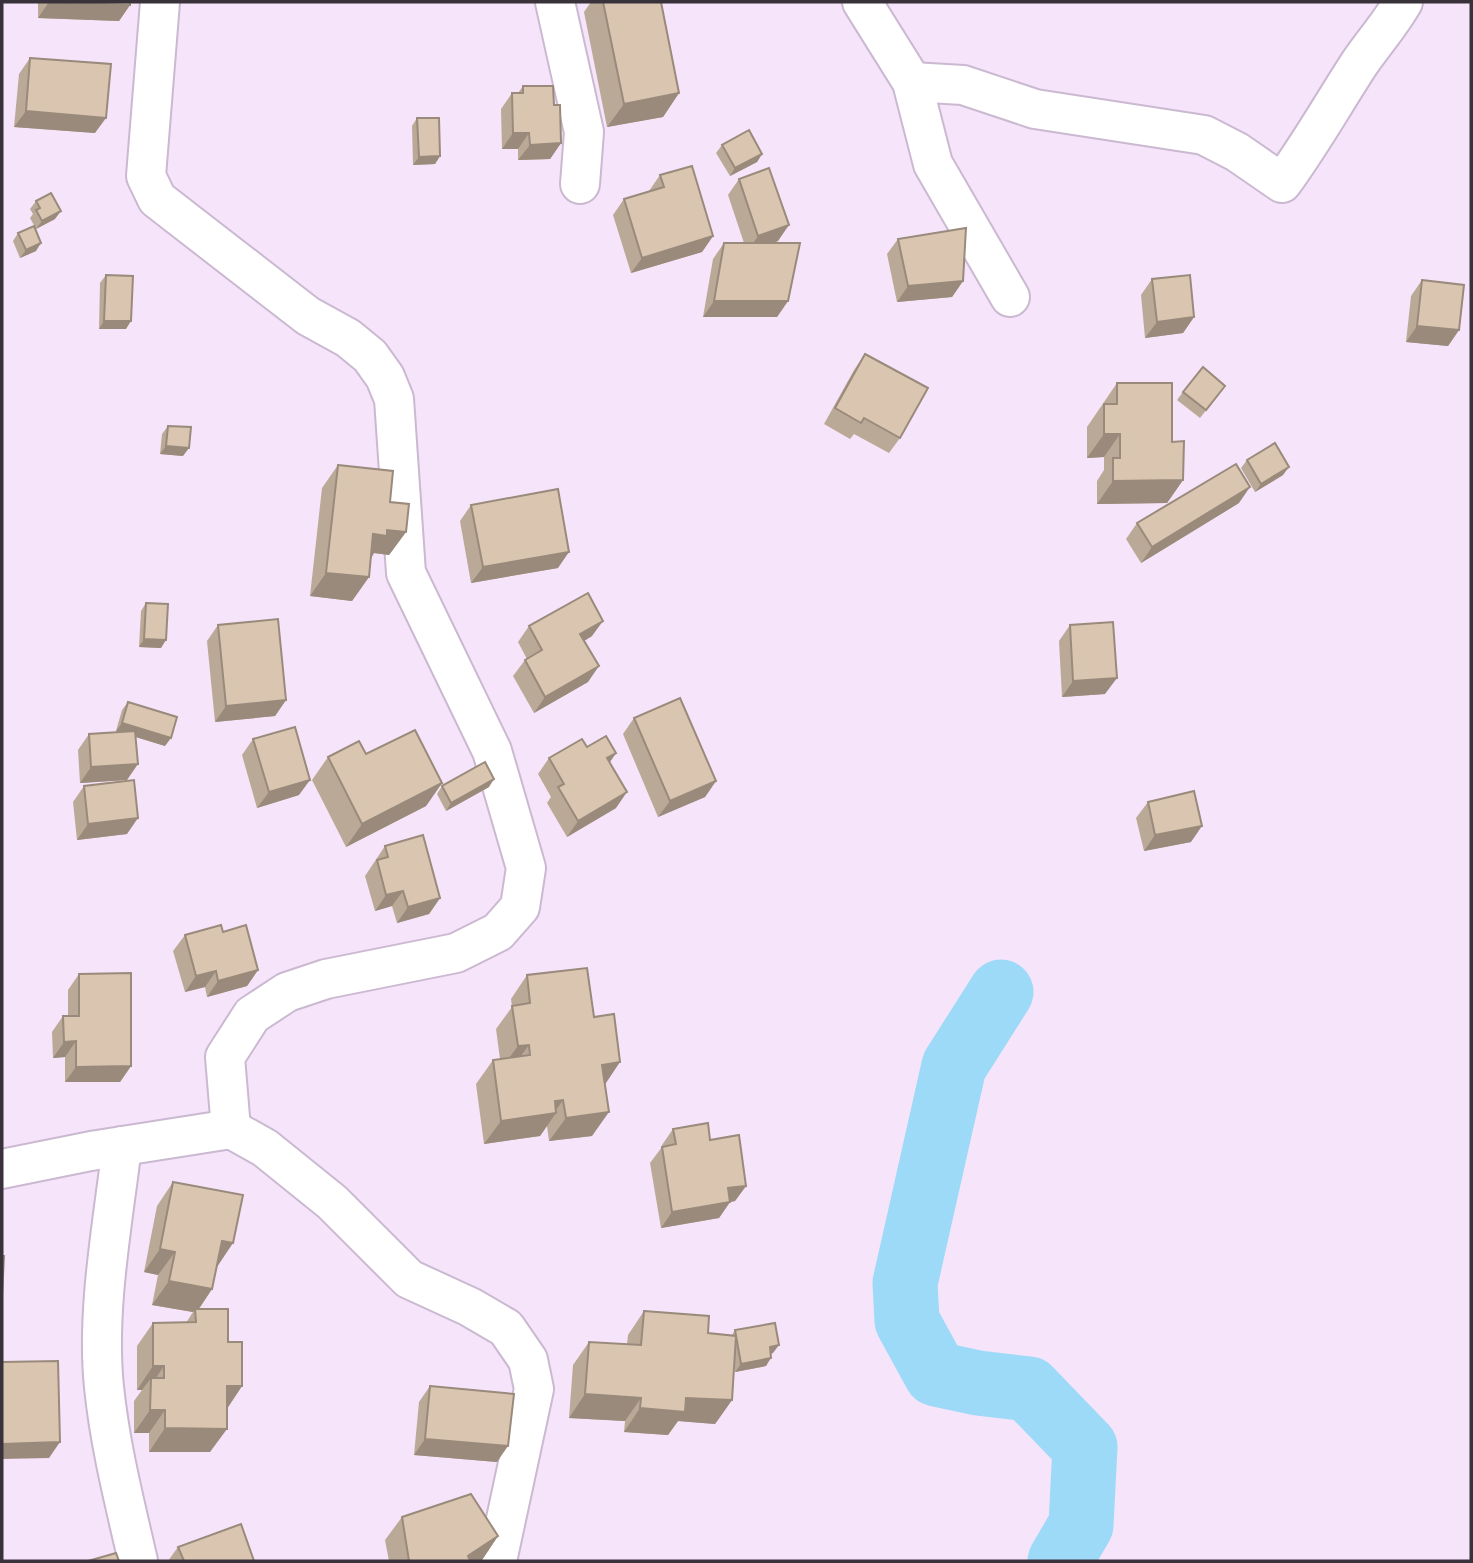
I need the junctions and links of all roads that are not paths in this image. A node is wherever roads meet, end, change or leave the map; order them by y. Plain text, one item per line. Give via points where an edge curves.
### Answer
1 (160, 2) edge
2 (555, 2) edge
3 (862, 2) edge
4 (1403, 2) edge
5 (912, 82) junction
6 (580, 184) dead end
7 (1010, 297) dead end
8 (231, 1129) junction
9 (122, 1146) junction
10 (2, 1169) edge
11 (138, 1561) edge
12 (498, 1561) edge

1 - 8 street via 146,176 157,199 308,316 348,338 370,356 385,377 394,400 406,573 492,751 526,868 520,906 498,932 456,953 326,979 287,992 252,1015 225,1057
2 - 6 street via 584,131
3 - 5 street
4 - 5 street via 1282,183 1204,135 1035,110 963,85
5 - 7 street via 933,164
8 - 9 street
8 - 12 street via 264,1148 331,1202 409,1279 506,1328 528,1360 534,1389
9 - 10 street
9 - 11 street via 103,1330 104,1385

